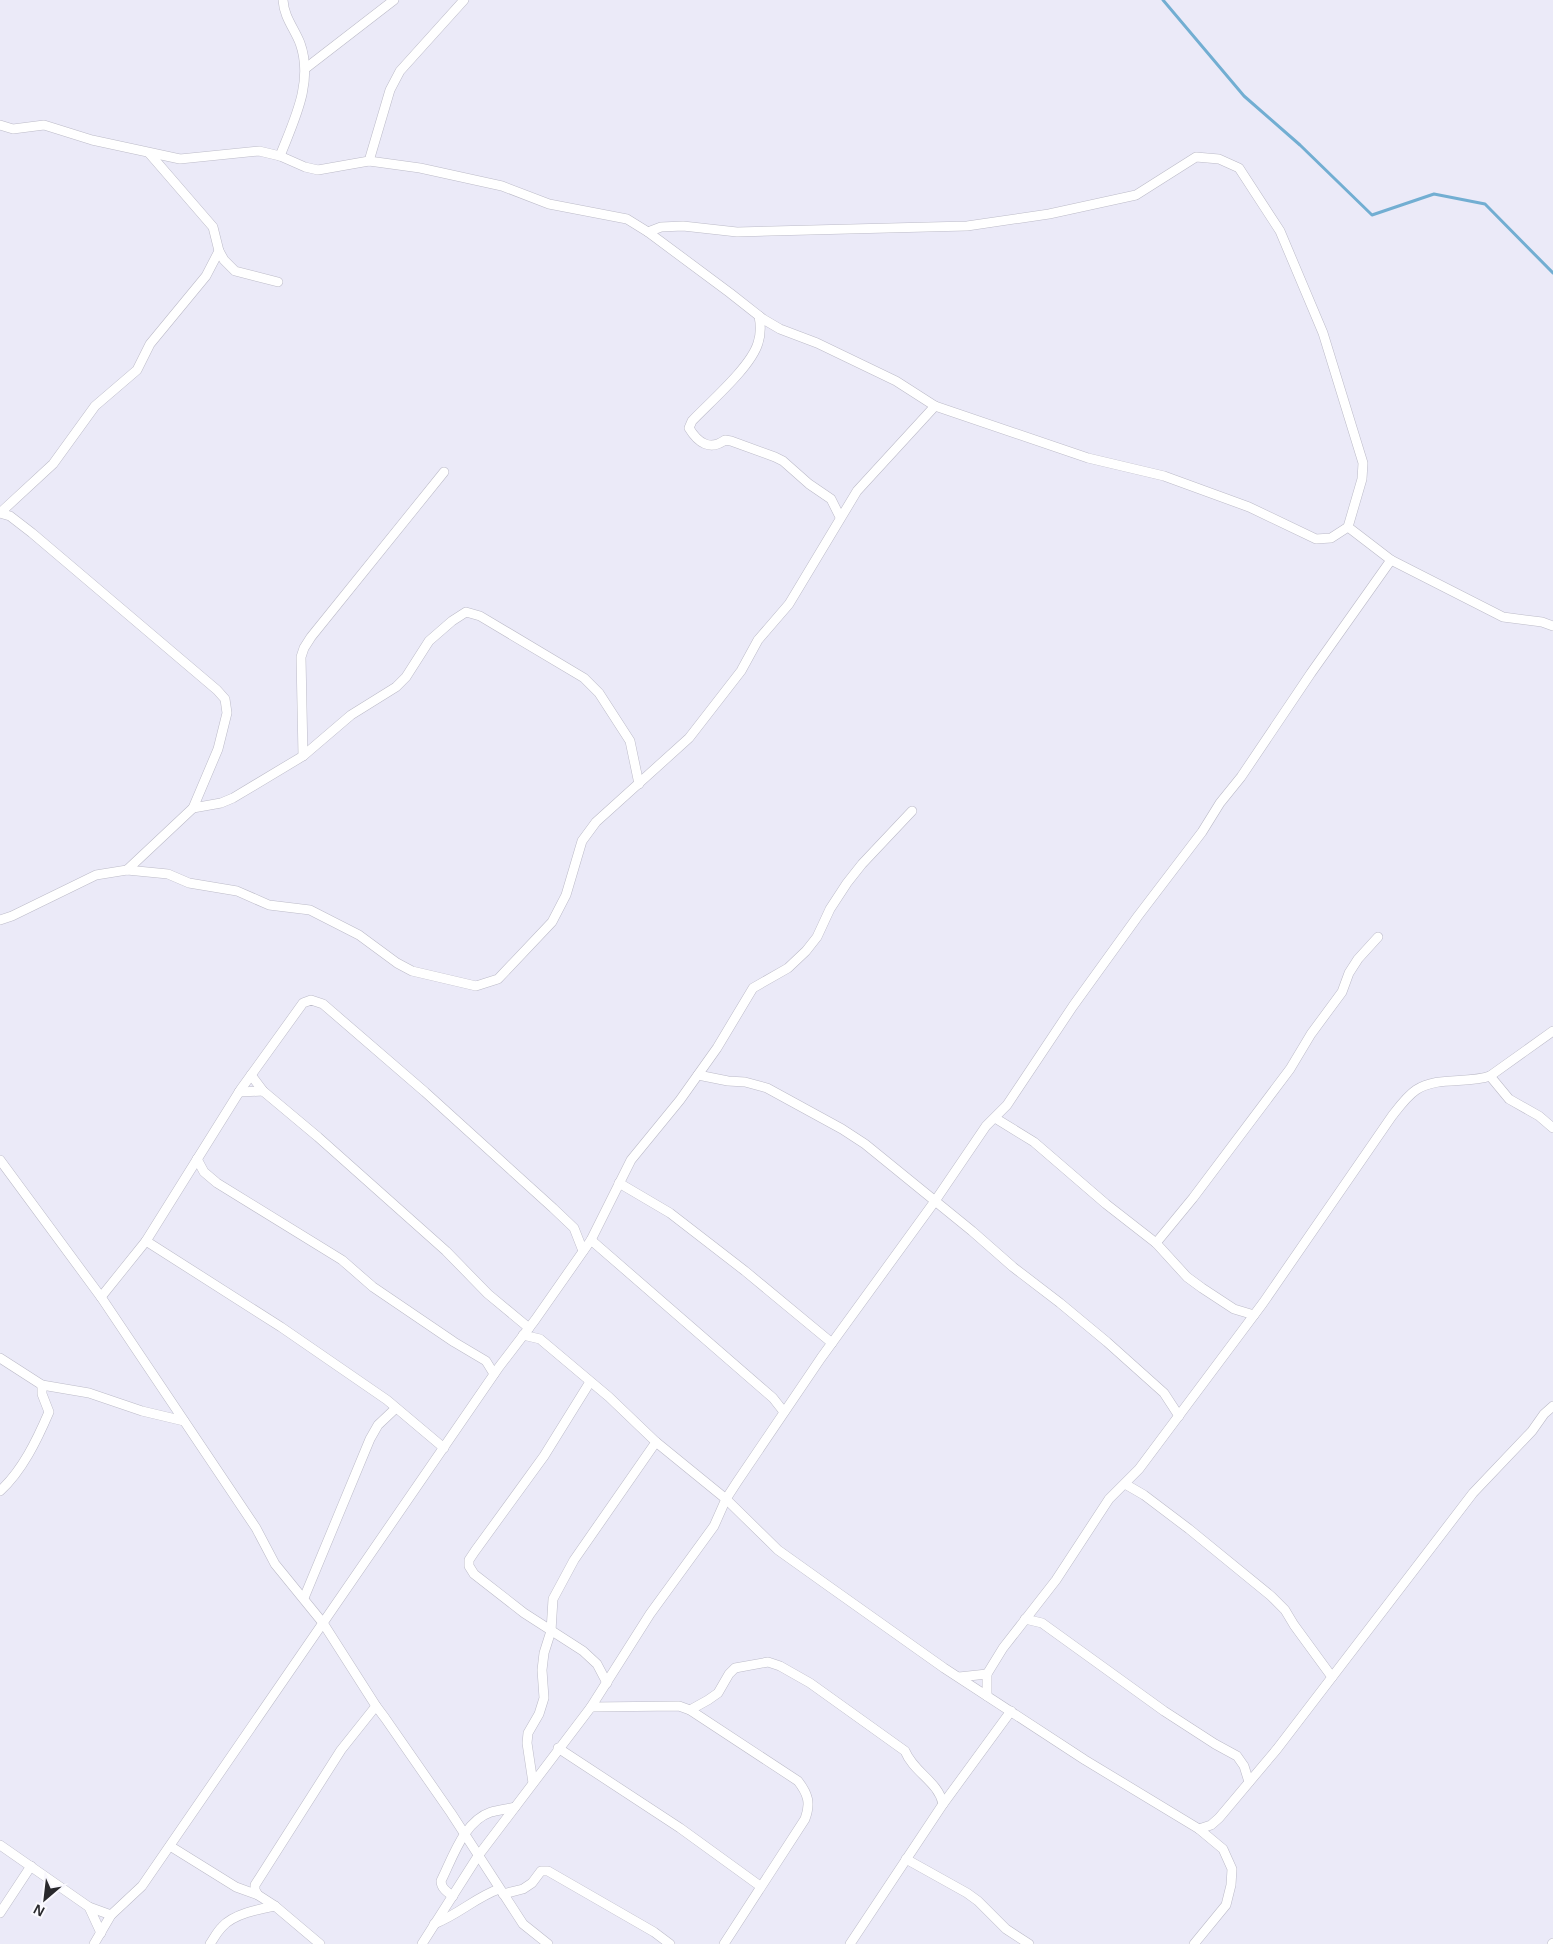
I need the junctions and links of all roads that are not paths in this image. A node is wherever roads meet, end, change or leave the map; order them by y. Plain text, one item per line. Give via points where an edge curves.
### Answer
1 (283, 0) edge
2 (394, 0) edge
3 (464, 0) edge
4 (306, 68) junction
5 (0, 125) edge
6 (149, 153) junction
7 (280, 156) junction
8 (369, 160) junction
9 (648, 232) junction
10 (219, 251) junction
11 (278, 282) dead end
12 (759, 316) junction
13 (935, 406) junction
14 (444, 472) dead end
15 (840, 517) junction
16 (1348, 527) junction
17 (1391, 560) junction
18 (1553, 626) edge
19 (303, 756) junction
20 (639, 784) junction
21 (193, 808) junction
22 (912, 811) dead end
23 (127, 870) junction
24 (0, 920) edge
25 (1378, 937) dead end
26 (1553, 1031) edge
27 (251, 1075) junction
28 (698, 1075) junction
29 (1490, 1076) junction
30 (263, 1091) junction
31 (239, 1092) junction
32 (995, 1118) junction
33 (1553, 1128) edge
34 (197, 1159) junction
35 (0, 1160) edge
36 (619, 1183) junction
37 (935, 1201) junction
38 (591, 1240) junction
39 (146, 1241) junction
40 (1156, 1243) junction
41 (583, 1251) junction
42 (101, 1297) junction
43 (1254, 1315) junction
44 (535, 1320) junction
45 (526, 1331) junction
46 (540, 1339) junction
47 (832, 1343) junction
48 (0, 1358) edge
49 (504, 1360) junction
50 (486, 1361) junction
51 (494, 1374) junction
52 (590, 1382) junction
53 (42, 1385) junction
54 (1553, 1406) edge
55 (396, 1408) junction
56 (784, 1412) junction
57 (1179, 1416) junction
58 (184, 1421) junction
59 (656, 1442) junction
60 (444, 1448) junction
61 (1126, 1484) junction
62 (0, 1491) edge
63 (726, 1499) junction
64 (304, 1598) junction
65 (1025, 1619) junction
66 (323, 1623) junction
67 (551, 1630) junction
68 (987, 1674) junction
69 (959, 1677) junction
70 (1332, 1678) junction
71 (607, 1683) junction
72 (987, 1696) junction
73 (376, 1706) junction
74 (591, 1707) junction
75 (690, 1710) junction
76 (1011, 1711) junction
77 (558, 1748) junction
78 (1249, 1782) junction
79 (533, 1783) junction
80 (943, 1804) junction
81 (515, 1807) junction
82 (1199, 1829) junction
83 (465, 1834) junction
84 (0, 1845) edge
85 (170, 1846) junction
86 (478, 1856) junction
87 (906, 1859) junction
88 (31, 1866) junction
89 (760, 1886) junction
90 (501, 1892) junction
91 (258, 1895) junction
92 (452, 1896) junction
93 (275, 1906) junction
94 (89, 1907) junction
95 (0, 1913) edge
96 (111, 1915) junction
97 (434, 1924) junction
98 (101, 1932) junction
99 (94, 1944) edge
100 (210, 1944) edge
101 (320, 1944) edge
102 (422, 1944) edge
103 (548, 1944) edge
104 (670, 1944) edge
105 (724, 1944) edge
106 (850, 1944) edge
107 (1029, 1944) edge
108 (1194, 1944) edge

1 - 4 street via 284,11 300,44
2 - 4 street
3 - 8 street via 400,71 390,90
4 - 7 street via 304,94
5 - 6 street via 13,129 44,125
6 - 7 street via 180,159 259,151
6 - 10 street via 213,227
7 - 8 street via 318,170
8 - 9 street via 502,186 549,204 626,219
9 - 12 street
9 - 16 street via 661,227 684,226 738,232 967,226 1049,214 1136,195 1196,157 1219,159 1239,168 1280,231 1323,333 1363,463 1362,479
10 - 11 street via 235,271
10 - 21 street via 206,276 150,344 137,370 95,406 53,464 0,513 10,516 32,533 224,699 226,713 218,749
12 - 13 street via 780,329 817,343 896,382
12 - 15 street via 758,345 748,363 689,428 708,446 731,440 775,457 832,499
13 - 15 street via 856,491
13 - 16 street via 1088,458 1164,476 1249,507 1316,539 1331,538
14 - 19 street via 304,648
15 - 20 street via 788,604 758,640 741,671 689,738
16 - 17 street
17 - 18 street via 1503,617
17 - 32 street via 1202,832 1138,916
19 - 20 street via 351,715 396,687 429,641 466,612 480,616 584,678 599,692 630,741
19 - 21 street via 233,798
20 - 23 street via 596,822 582,841 566,895 552,922 498,979 476,986 412,971 359,935 310,910 269,905 237,892 189,883 168,874
21 - 23 street
22 - 28 street via 847,882 806,951 788,968 753,988
23 - 24 street via 96,875
25 - 40 street via 1358,959 1342,992 1290,1069
26 - 29 street
27 - 30 street
27 - 31 street
27 - 41 street via 303,1004 311,1000 323,1004 569,1222
28 - 36 street via 632,1160
28 - 37 street via 767,1088 865,1144
29 - 33 street via 1510,1099
29 - 43 street via 1436,1083 1417,1089 1407,1099
30 - 31 street
30 - 45 street via 446,1251
31 - 34 street
32 - 37 street via 986,1126
32 - 40 street via 1034,1142
34 - 39 street
34 - 50 street via 204,1172 217,1182 342,1260 373,1287
35 - 42 street
36 - 38 street
36 - 47 street via 670,1213
37 - 47 street
37 - 57 street via 1107,1342 1164,1393
38 - 41 street
38 - 56 street via 773,1398
39 - 42 street
39 - 55 street via 281,1327
40 - 43 street via 1187,1277 1234,1309
41 - 44 street
42 - 58 street
43 - 57 street
44 - 45 street
44 - 46 street
45 - 46 street
45 - 49 street
46 - 52 street
47 - 56 street
48 - 53 street
49 - 50 street
49 - 51 street
50 - 51 street
51 - 60 street
52 - 59 street
52 - 67 street via 544,1456 469,1560 474,1574
53 - 58 street via 89,1393
53 - 62 street via 49,1412 40,1434 11,1482
54 - 70 street via 1474,1493
55 - 60 street
55 - 64 street via 378,1425 370,1439
56 - 63 street
57 - 61 street
58 - 64 street via 256,1528 275,1564
59 - 63 street
59 - 67 street via 574,1560 553,1599
60 - 66 street
61 - 65 street via 1109,1499 1056,1580
61 - 70 street via 1176,1519 1271,1596 1285,1610
63 - 69 street via 778,1550
63 - 71 street via 714,1526 650,1614
64 - 66 street
65 - 68 street
65 - 78 street via 1042,1623 1164,1711 1237,1756
66 - 73 street
66 - 85 street
67 - 71 street via 597,1664
67 - 79 street via 542,1670 544,1698 528,1733
68 - 69 street
68 - 72 street
69 - 72 street
70 - 78 street
71 - 74 street
72 - 76 street
73 - 83 street
73 - 91 street via 342,1750 255,1885
74 - 75 street via 679,1706
74 - 77 street
75 - 80 street via 718,1693 735,1668 768,1662 780,1666 810,1683 905,1751 913,1766 938,1790
75 - 89 street via 798,1781 806,1791 809,1809 805,1819
76 - 80 street
76 - 82 street
77 - 79 street
77 - 89 street via 680,1828
78 - 82 street via 1212,1825
79 - 81 street
80 - 87 street
81 - 83 street via 490,1812 477,1820
81 - 86 street
82 - 108 street via 1223,1849 1232,1869 1226,1905
83 - 86 street
83 - 92 street via 441,1880 441,1885
84 - 88 street
85 - 91 street via 236,1886
85 - 96 street via 142,1886
86 - 90 street
86 - 92 street
87 - 106 street
87 - 107 street via 967,1893 1006,1929
88 - 94 street
88 - 95 street
89 - 105 street
90 - 97 street via 483,1895
90 - 103 street via 523,1924
90 - 104 street via 523,1889 541,1871 548,1870
91 - 93 street
92 - 97 street
93 - 100 street via 229,1921
93 - 101 street
94 - 96 street
94 - 98 street
96 - 98 street
97 - 102 street
98 - 99 street

